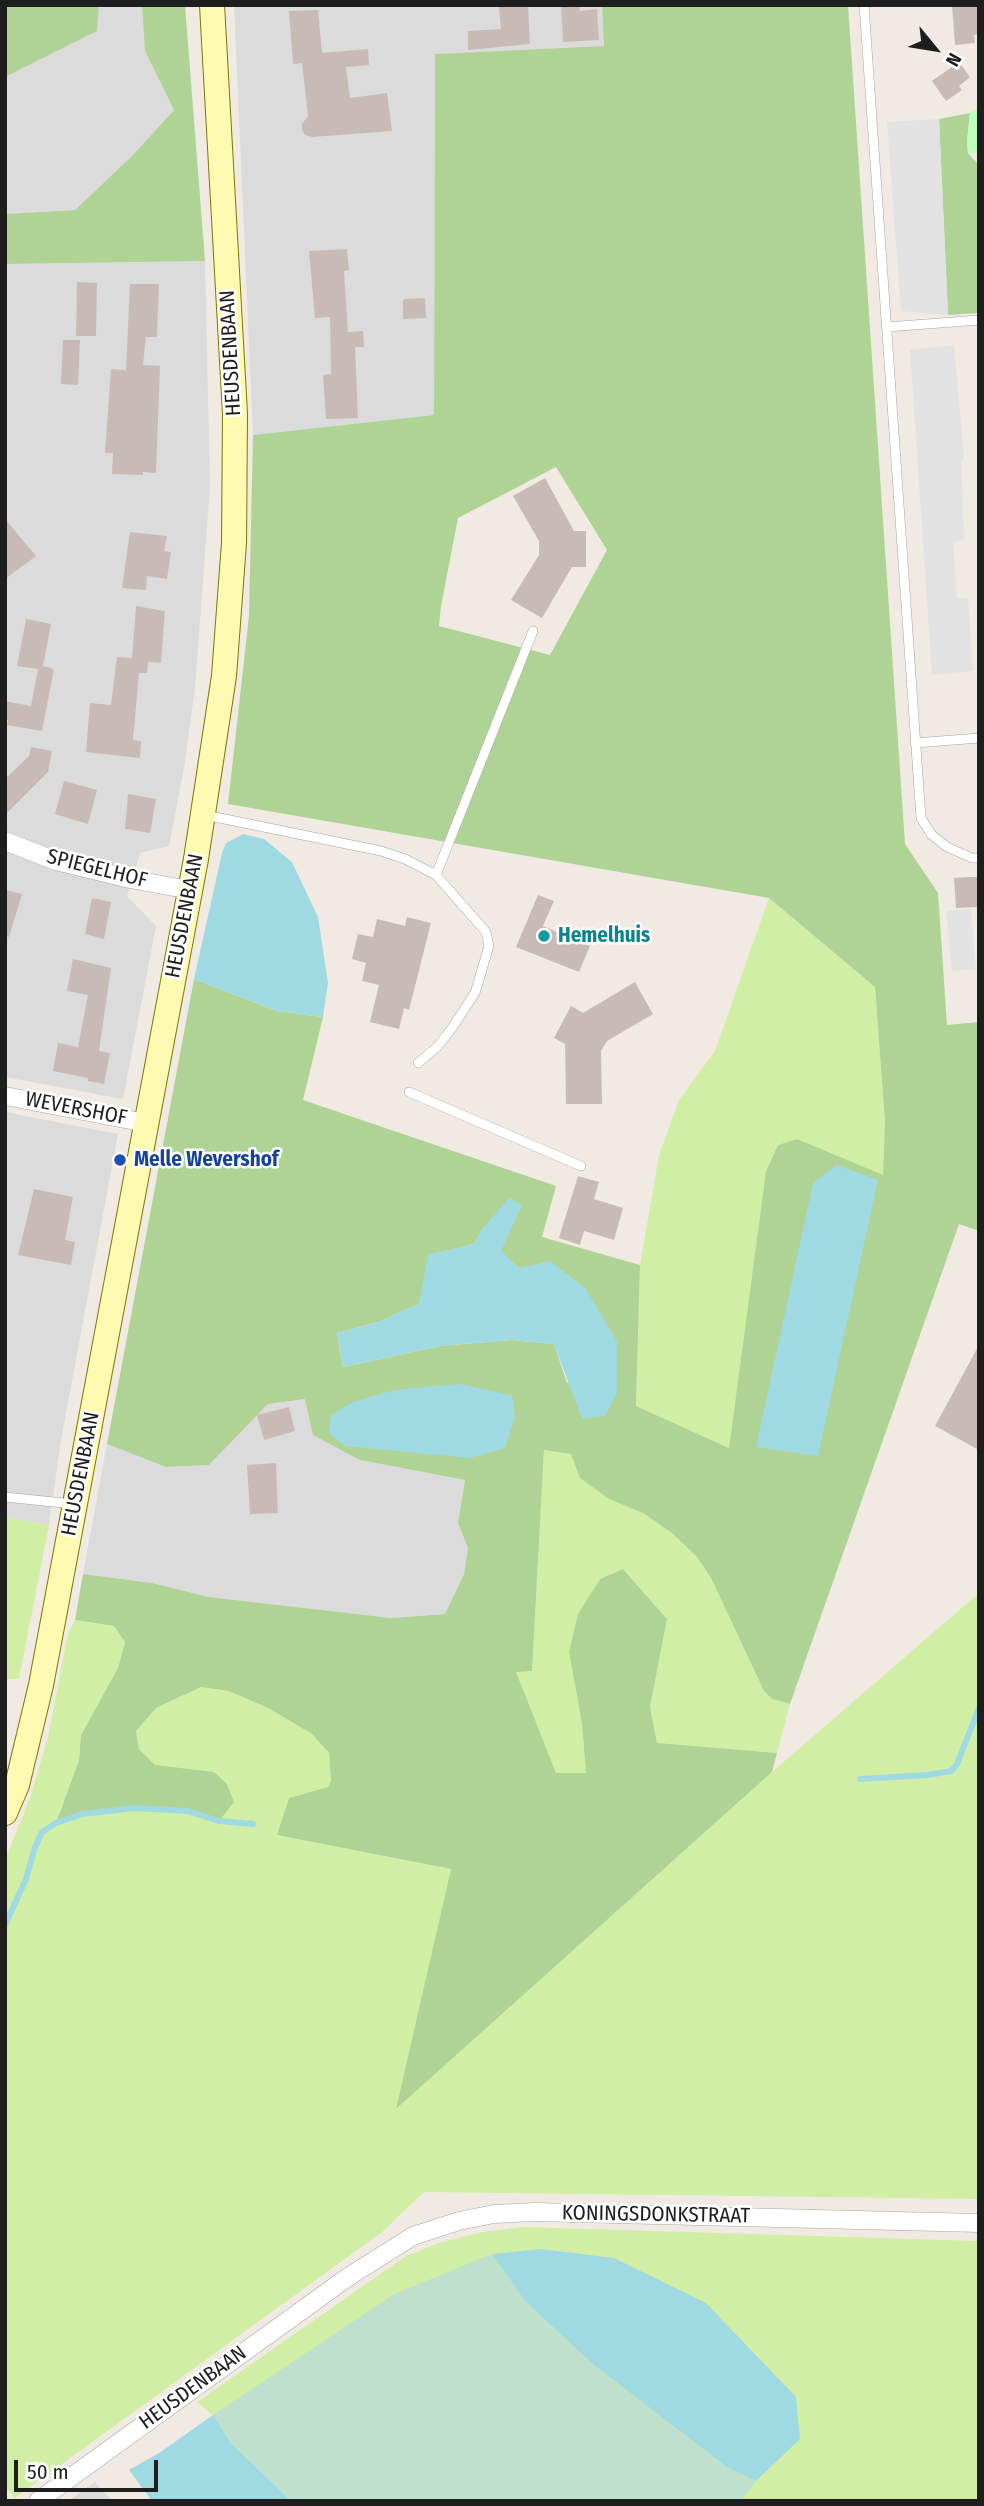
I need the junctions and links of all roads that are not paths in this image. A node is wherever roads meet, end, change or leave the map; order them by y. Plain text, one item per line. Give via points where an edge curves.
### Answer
1 (212, 5) edge
2 (864, 5) edge
3 (979, 320) edge
4 (887, 327) junction
5 (533, 631) dead end
6 (979, 738) edge
7 (915, 743) junction
8 (204, 815) junction
9 (5, 841) edge
10 (979, 858) edge
11 (436, 875) junction
12 (190, 890) junction
13 (418, 1063) dead end
14 (409, 1092) dead end
15 (5, 1096) edge
16 (146, 1123) junction
17 (581, 1166) dead end
18 (5, 1497) edge
19 (76, 1505) junction
20 (5, 1813) edge
21 (979, 2223) edge
22 (348, 2277) joint
23 (38, 2501) edge

1 - 8 main road, HEUSDENBAAN via 235,414 234,530 224,676
2 - 4 lane
3 - 4 lane
4 - 7 lane
5 - 11 lane
6 - 7 lane
7 - 10 lane via 921,818 931,834 947,846
8 - 11 lane via 382,851
8 - 12 main road, HEUSDENBAAN
9 - 12 street, SPIEGELHOF via 56,861
11 - 13 lane via 486,932 489,946 475,993 452,1028
12 - 16 main road, HEUSDENBAAN
14 - 17 lane
15 - 16 street, WEVERSHOF
16 - 19 main road, HEUSDENBAAN
18 - 19 lane
19 - 20 main road, HEUSDENBAAN via 32,1731
21 - 22 street, KONINGSDONKSTRAAT via 494,2214 413,2236
22 - 23 street, HEUSDENBAAN

